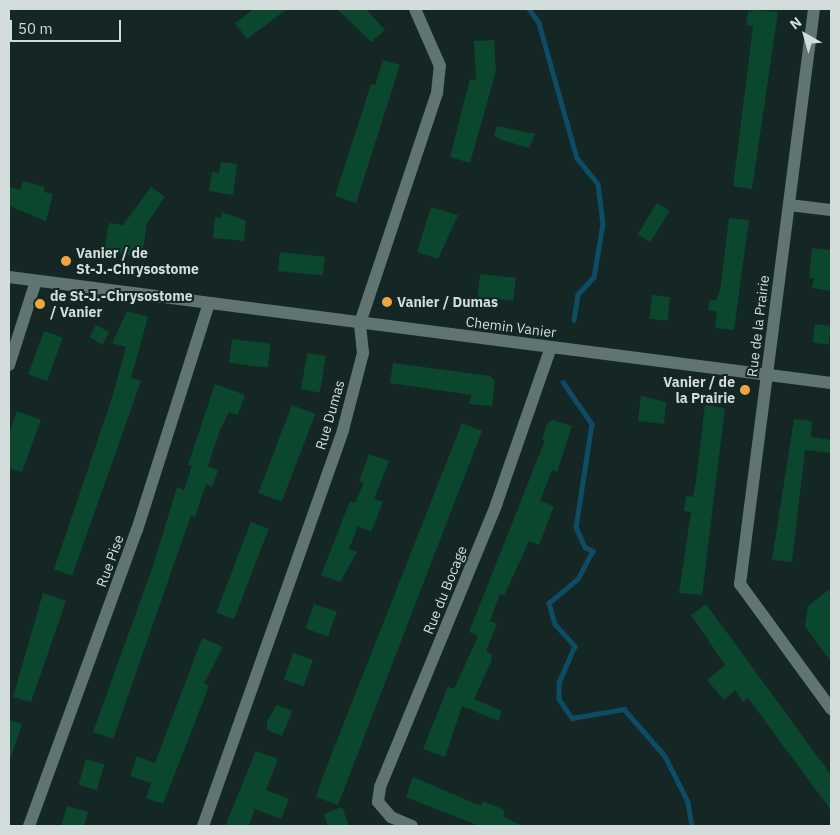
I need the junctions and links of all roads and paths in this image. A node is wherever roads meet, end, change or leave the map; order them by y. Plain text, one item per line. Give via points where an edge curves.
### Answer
1 (415, 9) edge
2 (814, 9) edge
3 (789, 205) junction
4 (831, 210) edge
5 (9, 278) edge
6 (36, 281) junction
7 (209, 303) junction
8 (360, 323) junction
9 (550, 347) junction
10 (9, 365) edge
11 (767, 375) junction
12 (831, 383) edge
13 (831, 709) edge
14 (29, 826) edge
15 (203, 826) edge
16 (412, 826) edge

1 - 8 street, Rue Dumas via 440,66 438,93
2 - 3 street, Rue de la Prairie
3 - 4 street
3 - 11 street, Rue de la Prairie
5 - 6 street, Chemin Vanier
6 - 7 street, Chemin Vanier
6 - 10 street
7 - 8 street, Chemin Vanier
7 - 14 street, Rue Pise via 137,530
8 - 9 street, Chemin Vanier
8 - 15 street, Rue Dumas via 363,353 343,430
9 - 11 street, Chemin Vanier
9 - 16 street, Rue du Bocage via 496,505 380,787 378,802 391,817
11 - 12 street, Chemin Vanier
11 - 13 street, Rue de la Prairie via 740,584

